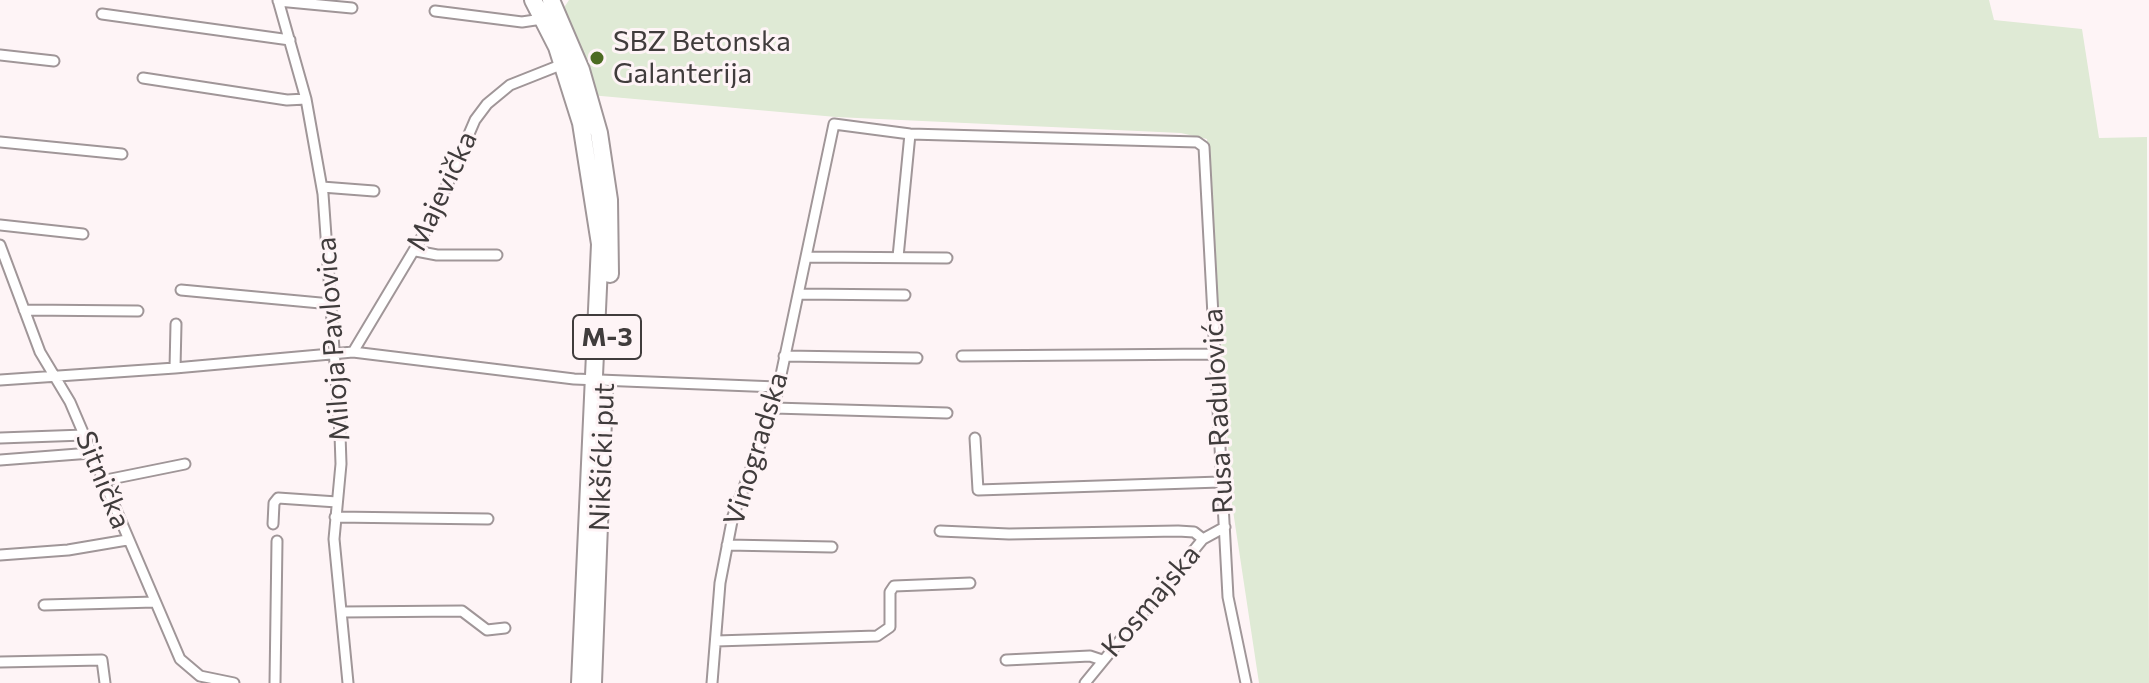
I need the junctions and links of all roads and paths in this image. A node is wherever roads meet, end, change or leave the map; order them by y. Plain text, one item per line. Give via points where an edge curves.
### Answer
1 (278, 0) edge
2 (533, 0) edge
3 (551, 0) edge
4 (352, 8) dead end
5 (435, 11) dead end
6 (102, 14) dead end
7 (542, 19) junction
8 (290, 40) junction
9 (0, 55) edge
10 (54, 61) dead end
11 (563, 64) junction
12 (143, 78) dead end
13 (306, 99) junction
14 (910, 134) junction
15 (0, 142) edge
16 (122, 154) dead end
17 (322, 187) junction
18 (374, 191) dead end
19 (0, 225) edge
20 (83, 234) dead end
21 (0, 245) edge
22 (416, 251) junction
23 (497, 255) dead end
24 (807, 257) junction
25 (898, 257) junction
26 (947, 258) dead end
27 (181, 290) dead end
28 (798, 294) junction
29 (905, 295) dead end
30 (331, 304) junction
31 (24, 310) junction
32 (138, 311) dead end
33 (176, 324) dead end
34 (334, 352) junction
35 (353, 352) junction
36 (1215, 354) junction
37 (784, 356) junction
38 (962, 356) dead end
39 (917, 358) dead end
40 (175, 368) junction
41 (54, 376) junction
42 (0, 380) edge
43 (599, 380) junction
44 (777, 387) junction
45 (774, 408) junction
46 (947, 413) dead end
47 (84, 435) junction
48 (0, 438) edge
49 (975, 438) dead end
50 (91, 453) junction
51 (0, 460) edge
52 (185, 464) dead end
53 (101, 481) junction
54 (1220, 482) junction
55 (337, 502) junction
56 (335, 517) junction
57 (488, 519) dead end
58 (273, 524) dead end
59 (1225, 527) junction
60 (940, 531) dead end
61 (1203, 539) junction
62 (127, 540) junction
63 (277, 541) dead end
64 (727, 545) junction
65 (832, 547) dead end
66 (0, 555) edge
67 (970, 583) dead end
68 (155, 602) junction
69 (44, 605) dead end
70 (342, 612) junction
71 (505, 628) dead end
72 (716, 641) junction
73 (1006, 660) dead end
74 (1102, 660) junction
75 (0, 662) edge
76 (197, 680) edge
77 (105, 683) edge
78 (234, 683) edge
79 (275, 683) edge
80 (348, 683) edge
81 (580, 683) edge
82 (593, 683) edge
83 (712, 683) edge
84 (1085, 683) edge
85 (1246, 683) edge

1 - 4 street
1 - 8 street, Miloja Pavlovica
2 - 7 main road
3 - 43 main road, Nikšićki put / M-3 via 585,82 605,166 611,246
5 - 7 street via 522,22
6 - 8 street
7 - 11 main road
8 - 13 street, Miloja Pavlovica
9 - 10 street
11 - 22 street, Majevička via 510,85 487,104
11 - 43 main road via 586,141 599,234
12 - 13 street
13 - 17 street, Miloja Pavlovica
14 - 24 street, Vinogradska via 834,124
14 - 25 street
14 - 36 street, Rusa Radulovića via 1197,142 1206,154
15 - 16 street
17 - 18 street
17 - 30 street, Miloja Pavlovica
19 - 20 street
21 - 31 street, Sitnička
22 - 23 street
22 - 35 street, Majevička
24 - 25 street
24 - 28 street, Vinogradska
25 - 26 street
27 - 30 street
28 - 29 street
28 - 37 street, Vinogradska
30 - 34 street, Miloja Pavlovica
31 - 32 street
31 - 41 street, Sitnička
33 - 40 street
34 - 35 street
34 - 40 street
34 - 55 street, Miloja Pavlovica via 341,464
35 - 43 street
36 - 38 street
36 - 54 street, Rusa Radulovića
37 - 39 street
37 - 44 street, Vinogradska
40 - 41 street
41 - 42 street
41 - 47 street, Sitnička
43 - 44 street
43 - 81 main road
43 - 82 main road, Nikšićki put / M-3
44 - 45 street, Vinogradska
45 - 46 street
45 - 64 street, Vinogradska via 742,487
47 - 48 street
47 - 50 street, Sitnička
49 - 54 street via 978,490
50 - 51 street
50 - 53 street, Sitnička
52 - 53 street
53 - 62 street, Sitnička
54 - 59 street, Rusa Radulovića
55 - 56 street, Miloja Pavlovica
55 - 58 street via 278,498
56 - 57 street
56 - 70 street, Miloja Pavlovica
59 - 61 street, Kosmajska
59 - 85 street, Rusa Radulovića via 1229,606
60 - 61 street via 1178,531
61 - 74 street, Kosmajska
62 - 66 street
62 - 68 street, Sitnička
63 - 79 street
64 - 65 street
64 - 72 street, Vinogradska
67 - 72 street via 894,586 890,627 877,636
68 - 69 street
68 - 76 street, Sitnička via 180,659
70 - 71 street via 462,611 487,630
70 - 80 street, Miloja Pavlovica
72 - 83 street, Vinogradska
73 - 74 street
74 - 84 street, Kosmajska
75 - 77 street via 102,660
76 - 78 street, Sitnička

